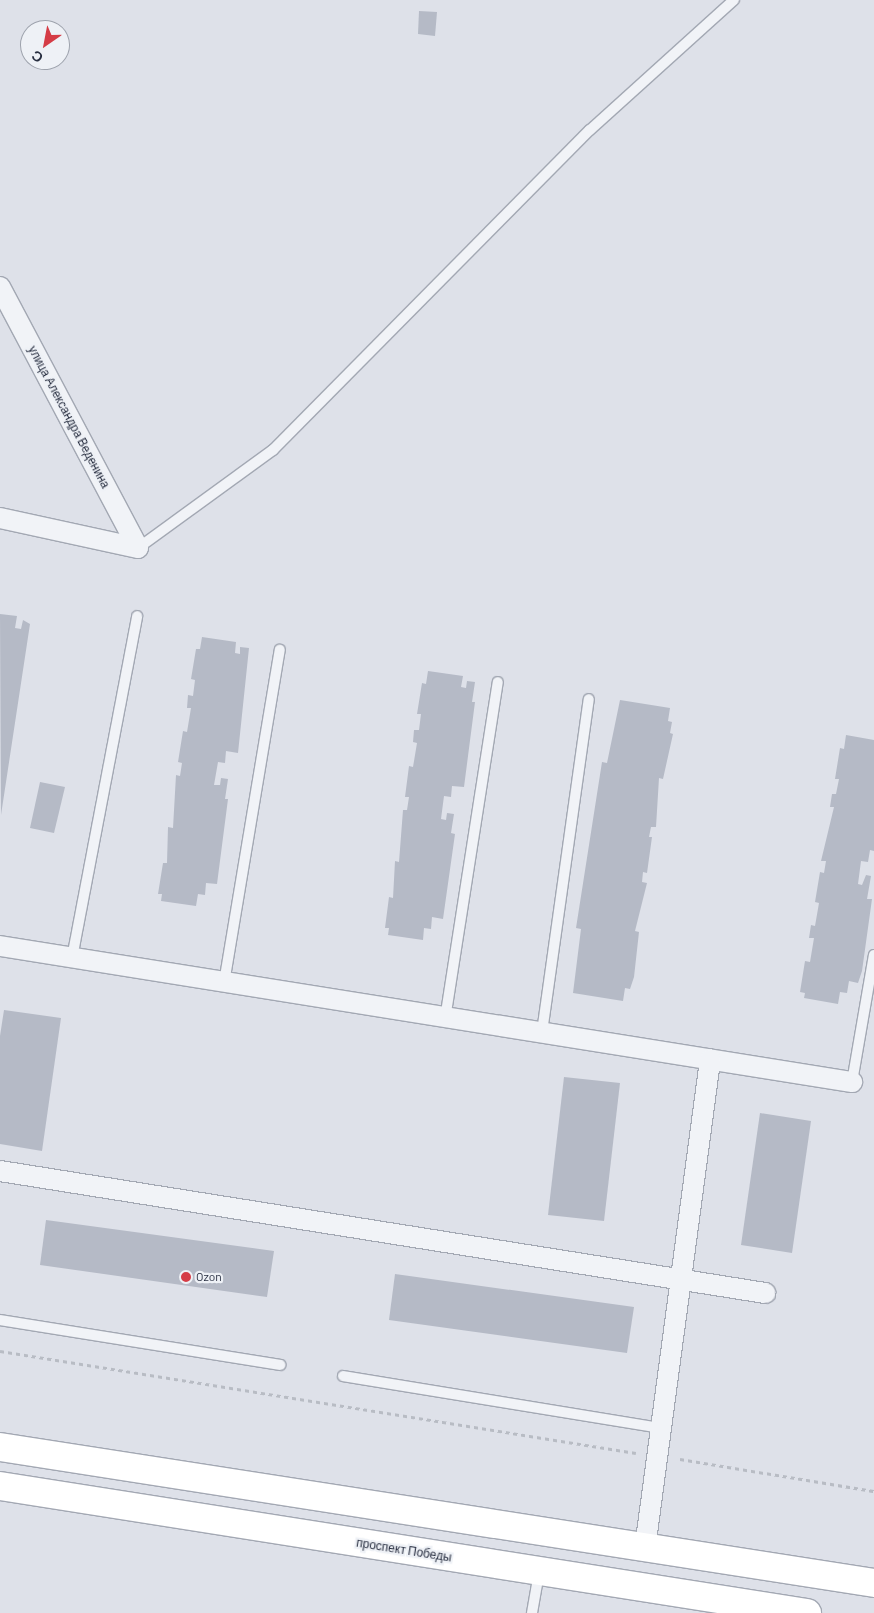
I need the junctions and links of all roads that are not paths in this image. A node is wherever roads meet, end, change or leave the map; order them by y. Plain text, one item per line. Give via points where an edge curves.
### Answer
1 (734, 0) edge
2 (0, 286) edge
3 (0, 518) edge
4 (138, 548) junction
5 (137, 616) dead end
6 (280, 650) dead end
7 (498, 682) dead end
8 (589, 698) dead end
9 (0, 946) edge
10 (874, 955) edge
11 (72, 958) junction
12 (224, 983) junction
13 (445, 1019) junction
14 (542, 1032) junction
15 (710, 1059) junction
16 (852, 1082) joint
17 (0, 1170) edge
18 (680, 1279) junction
19 (765, 1293) dead end
20 (0, 1320) edge
21 (280, 1365) dead end
22 (343, 1376) dead end
23 (660, 1428) junction
24 (0, 1447) edge
25 (0, 1486) edge
26 (645, 1548) junction
27 (539, 1572) junction
28 (874, 1583) edge
29 (532, 1613) edge
30 (807, 1613) edge

1 - 4 lane via 590,130 273,450
2 - 4 street, улица Александра Веденина
3 - 4 street
5 - 11 lane
6 - 12 lane
7 - 13 lane
8 - 14 lane
9 - 11 street
10 - 16 lane
11 - 12 street
12 - 13 street
13 - 14 street
14 - 15 street
15 - 16 street
15 - 18 street
17 - 18 street
18 - 19 street
18 - 23 street
20 - 21 lane
22 - 23 lane
23 - 26 street
24 - 26 main road
25 - 27 main road, проспект Победы
26 - 28 main road
27 - 29 lane
27 - 30 main road, проспект Победы

